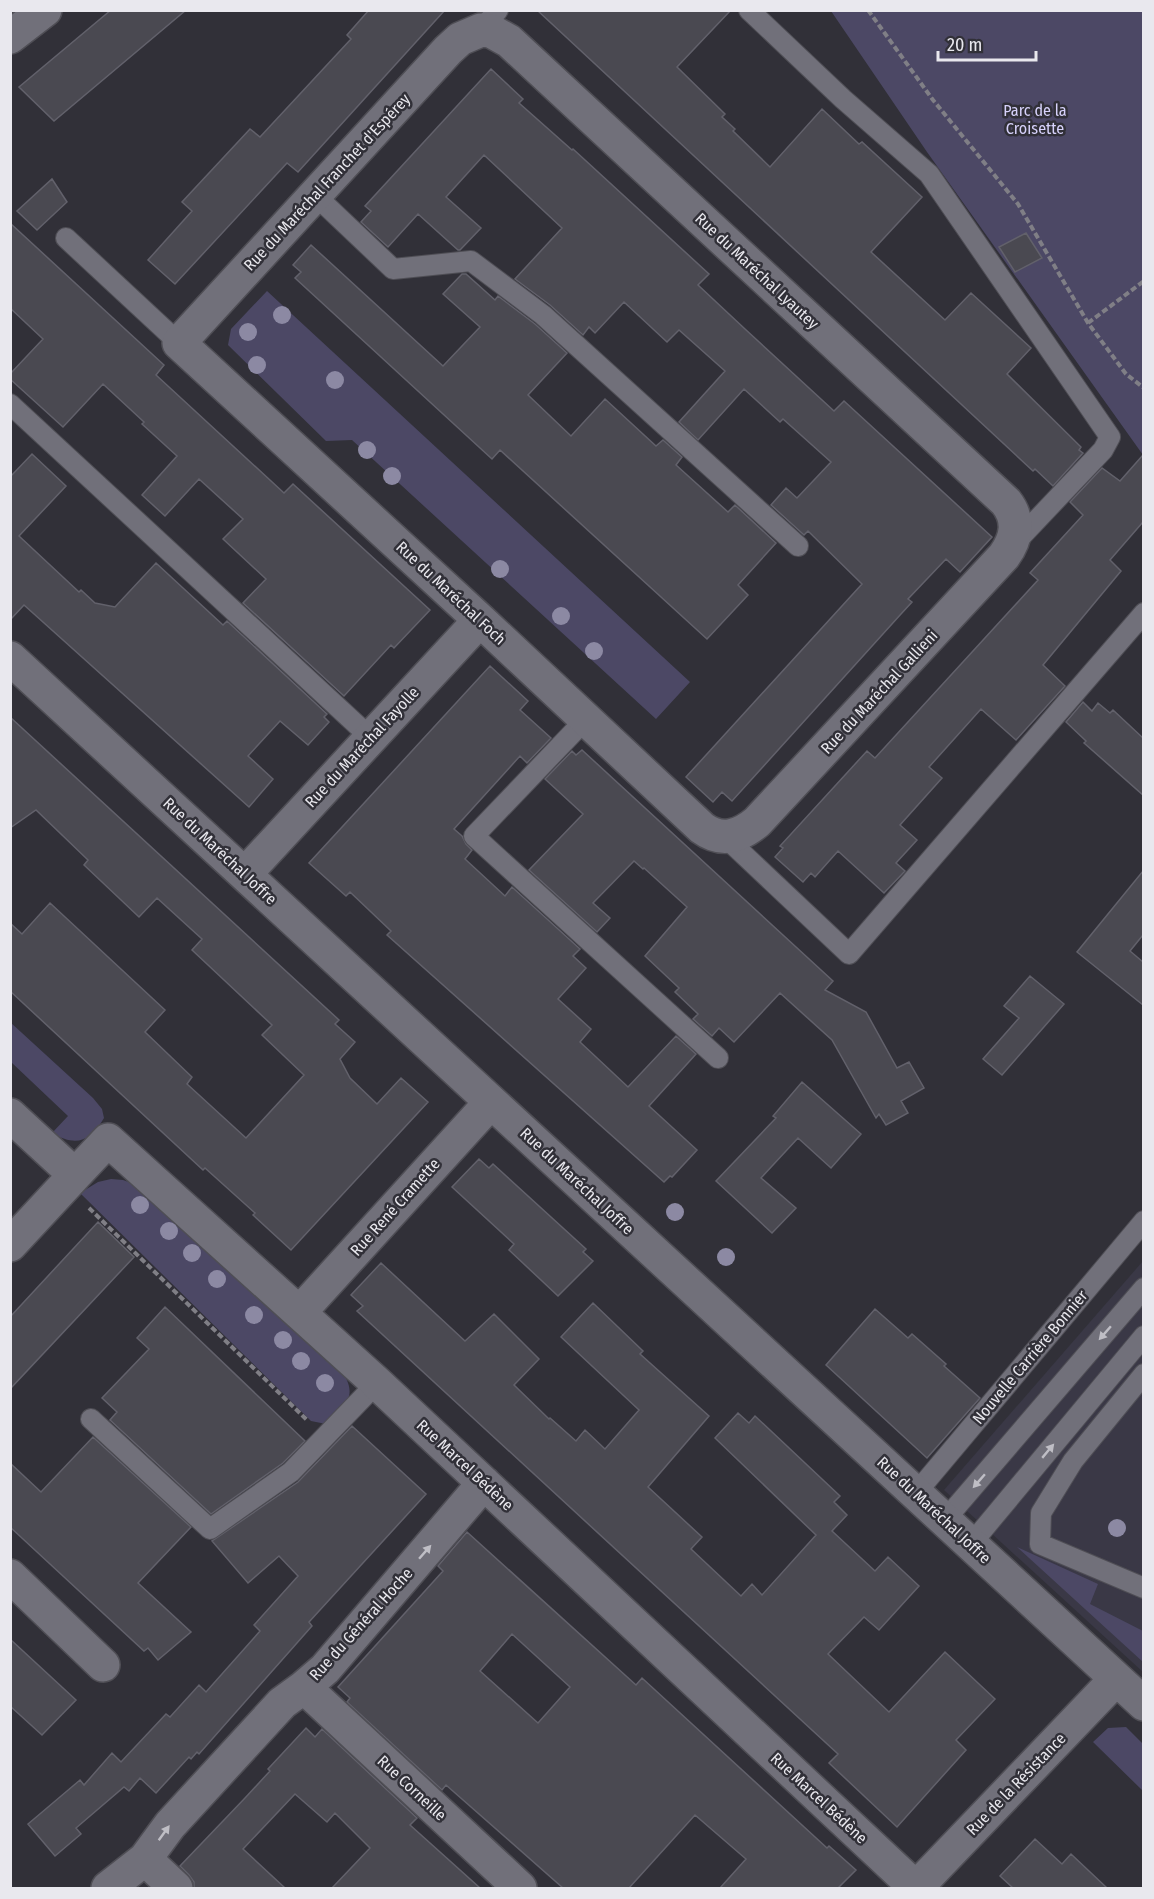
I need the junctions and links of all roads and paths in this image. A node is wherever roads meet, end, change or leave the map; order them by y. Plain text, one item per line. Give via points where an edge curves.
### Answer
1 (45, 10) edge
2 (749, 10) edge
3 (868, 10) edge
4 (490, 20) edge
5 (10, 37) edge
6 (315, 195) junction
7 (66, 238) dead end
8 (1143, 281) edge
9 (1088, 323) junction
10 (179, 343) junction
11 (1143, 388) edge
12 (10, 404) edge
13 (1014, 538) junction
14 (798, 546) dead end
15 (1143, 613) edge
16 (480, 620) junction
17 (10, 658) edge
18 (586, 719) junction
19 (370, 737) junction
20 (725, 837) junction
21 (245, 874) junction
22 (718, 1058) dead end
23 (491, 1102) junction
24 (10, 1115) edge
25 (70, 1180) junction
26 (1143, 1221) edge
27 (10, 1245) edge
28 (1143, 1288) edge
29 (300, 1312) junction
30 (1143, 1336) edge
31 (1143, 1374) edge
32 (377, 1383) junction
33 (91, 1419) dead end
34 (324, 1437) junction
35 (484, 1483) junction
36 (916, 1492) junction
37 (944, 1521) junction
38 (971, 1544) junction
39 (10, 1576) edge
40 (1143, 1588) edge
41 (103, 1665) dead end
42 (1116, 1679) junction
43 (304, 1687) junction
44 (1143, 1704) edge
45 (145, 1860) junction
46 (108, 1888) edge
47 (176, 1888) edge
48 (520, 1888) edge
49 (916, 1888) edge

1 - 5 street
2 - 13 lane via 929,174 1110,437 1103,450
3 - 9 path via 933,100 1018,204
4 - 6 street, Rue du Maréchal Franchet d'Espérey via 448,50
4 - 13 street, Rue du Maréchal Lyautey via 491,31 509,41 1006,502 1013,514
6 - 10 street, Rue du Maréchal Franchet d'Espérey
6 - 14 lane via 393,269 471,261 543,315
7 - 10 lane
8 - 9 path
9 - 11 path via 1126,374
10 - 16 street, Rue du Maréchal Foch
12 - 19 lane
13 - 20 street, Rue du Maréchal Gallieni via 757,822 742,833
15 - 20 lane via 849,954
16 - 18 street, Rue du Maréchal Foch
16 - 19 street, Rue du Maréchal Fayolle
17 - 21 street, Rue du Maréchal Joffre
18 - 20 street, Rue du Maréchal Foch via 702,828
18 - 22 lane via 474,836
19 - 21 street, Rue du Maréchal Fayolle
21 - 23 street, Rue du Maréchal Joffre
23 - 29 street, Rue René Cramette
23 - 36 street, Rue du Maréchal Joffre
24 - 25 street
25 - 27 street
25 - 29 street, Rue Marcel Bédène via 108,1140
25 - 34 path
26 - 36 lane, Nouvelle Carrière Bonnier
28 -> 37 lane
29 - 32 street, Rue Marcel Bédène
38 -> 30 lane
31 - 40 lane via 1073,1461 1041,1513 1040,1544
32 - 34 lane
32 - 35 street, Rue Marcel Bédène
33 - 34 lane via 210,1529 291,1472
43 -> 35 street, Rue du Général Hoche via 325,1669
35 - 49 street, Rue Marcel Bédène
36 - 37 street, Rue du Maréchal Joffre
37 - 38 street, Rue du Maréchal Joffre
38 - 42 street, Rue du Maréchal Joffre
39 - 41 street
42 - 44 street, Rue du Maréchal Joffre
42 - 49 street, Rue de la Résistance
45 -> 43 street, Rue du Général Hoche via 170,1825 282,1703
43 - 48 street, Rue Corneille
45 - 46 street, Rue du Général Hoche
45 - 47 street

